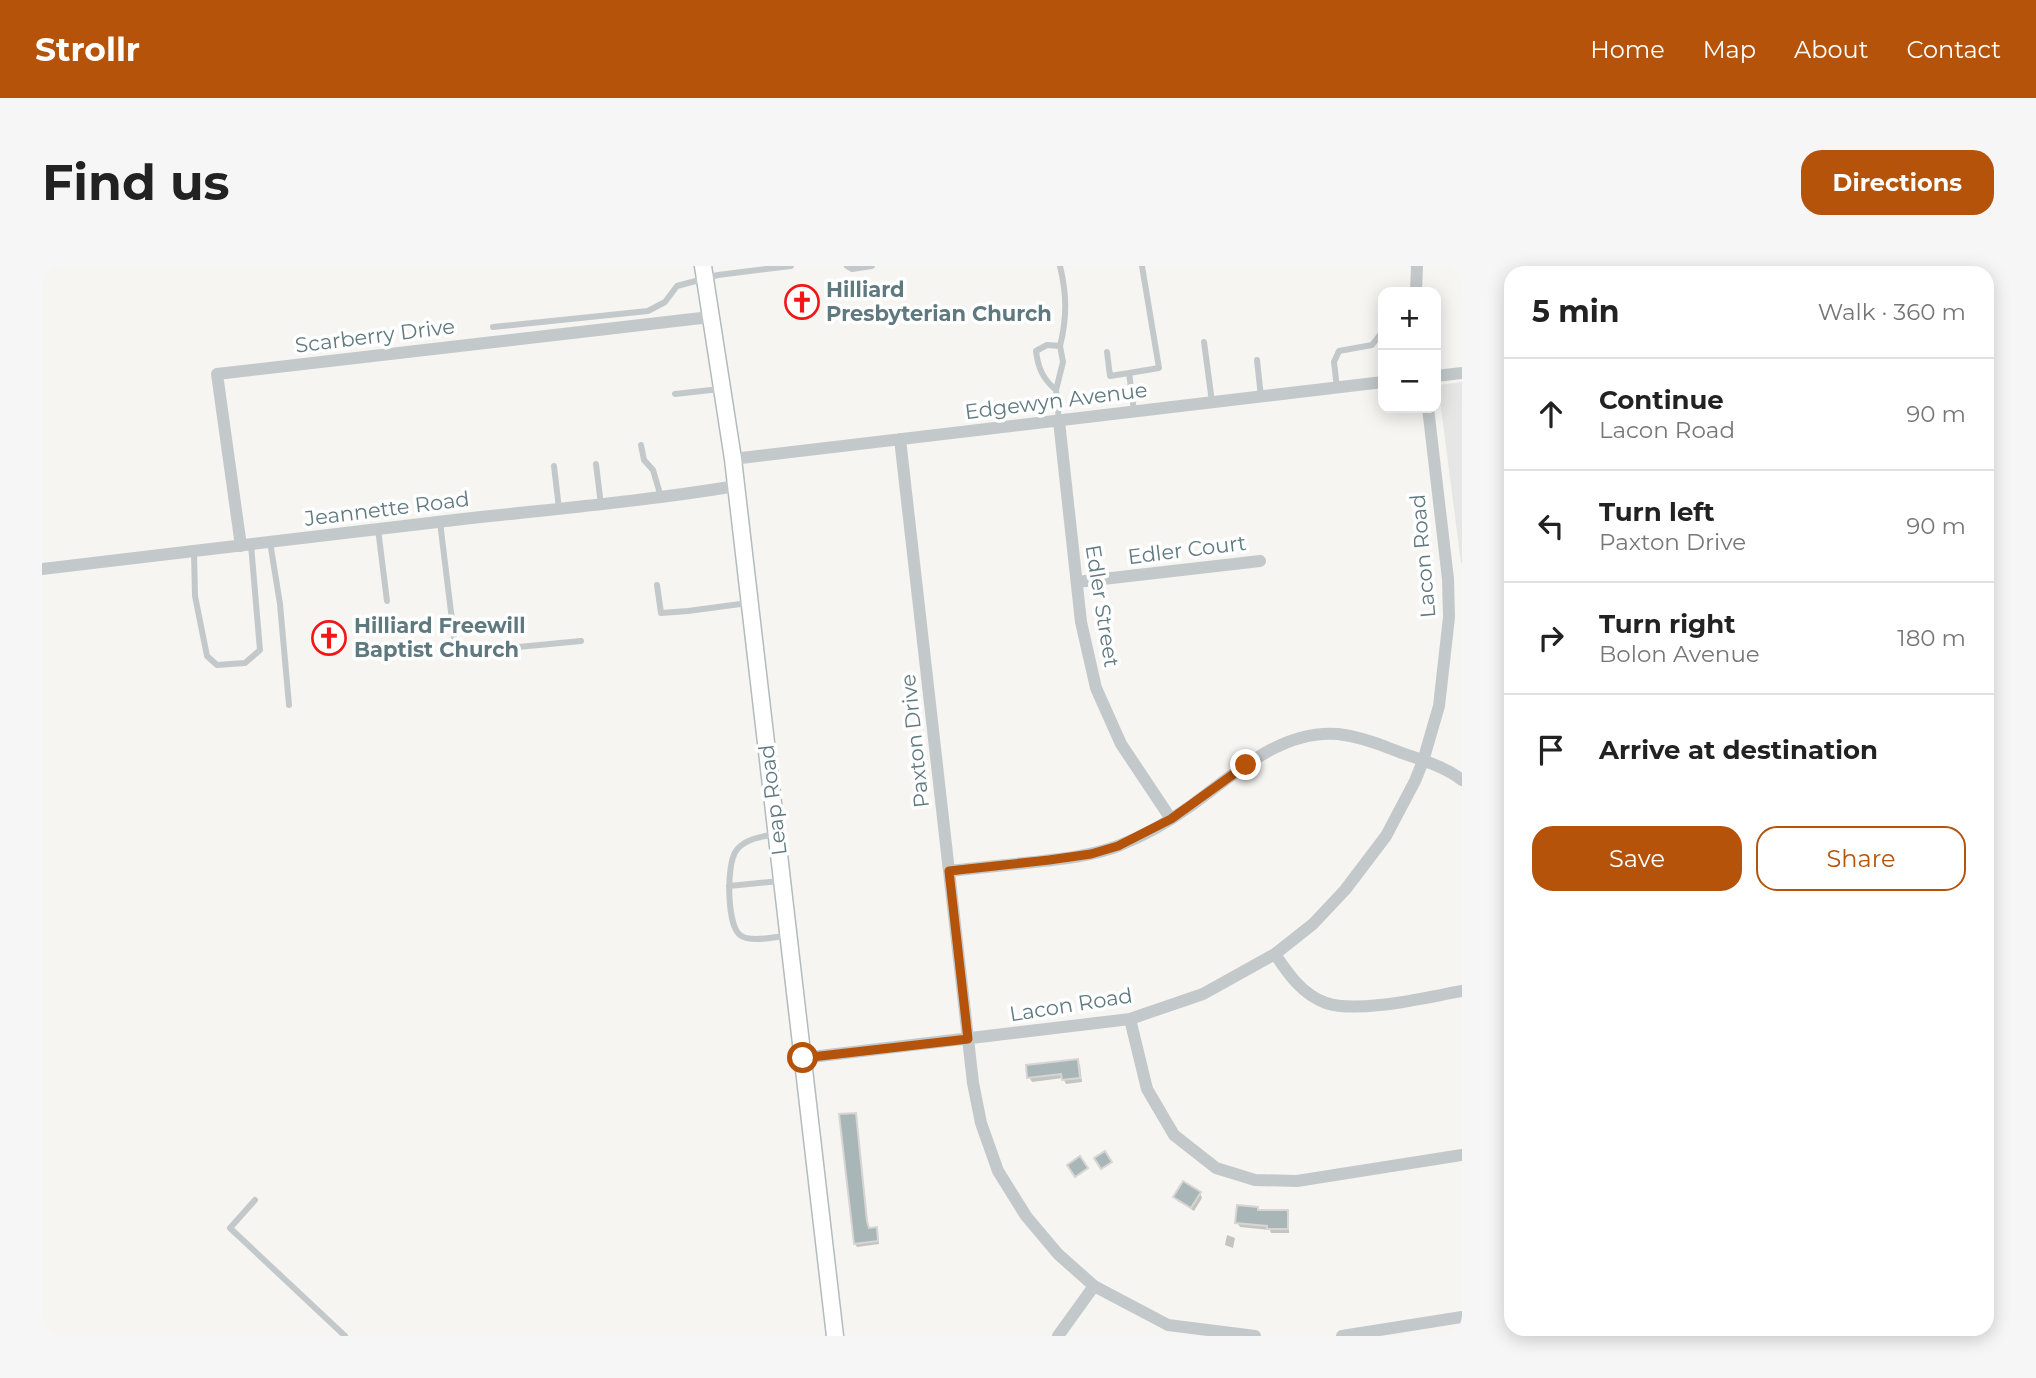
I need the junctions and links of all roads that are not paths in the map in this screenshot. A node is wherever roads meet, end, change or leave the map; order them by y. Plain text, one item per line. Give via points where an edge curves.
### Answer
1 (791, 266) edge
2 (848, 266) edge
3 (872, 266) edge
4 (1060, 266) edge
5 (1142, 266) edge
6 (1417, 266) edge
7 (760, 268) edge
8 (704, 272) edge
9 (1416, 287) edge
10 (710, 317) junction
11 (493, 327) dead end
12 (1378, 337) edge
13 (1204, 342) dead end
14 (1060, 346) junction
15 (1107, 352) dead end
16 (1257, 360) dead end
17 (1129, 373) junction
18 (1462, 373) edge
19 (1441, 375) edge
20 (1378, 383) edge
21 (722, 388) junction
22 (1337, 388) junction
23 (1056, 390) junction
24 (675, 394) dead end
25 (1261, 397) junction
26 (1212, 402) junction
27 (1134, 411) junction
28 (1429, 413) edge
29 (1059, 421) junction
30 (900, 439) junction
31 (640, 445) dead end
32 (733, 459) junction
33 (596, 464) dead end
34 (554, 466) dead end
35 (736, 486) junction
36 (661, 498) junction
37 (601, 505) junction
38 (559, 509) junction
39 (440, 522) junction
40 (378, 529) junction
41 (270, 542) junction
42 (246, 545) junction
43 (194, 552) junction
44 (1260, 561) dead end
45 (42, 569) edge
46 (1462, 578) edge
47 (1448, 579) junction
48 (1077, 582) junction
49 (657, 585) dead end
50 (387, 601) dead end
51 (750, 603) junction
52 (581, 640) dead end
53 (289, 705) dead end
54 (1423, 761) junction
55 (1462, 780) edge
56 (1171, 819) junction
57 (776, 833) junction
58 (949, 871) junction
59 (782, 881) junction
60 (729, 886) junction
61 (788, 935) junction
62 (1275, 954) junction
63 (1462, 991) edge
64 (1129, 1019) junction
65 (968, 1039) junction
66 (803, 1058) junction
67 (1462, 1155) edge
68 (255, 1200) dead end
69 (1094, 1286) junction
70 (1462, 1317) edge
71 (345, 1336) edge
72 (835, 1336) edge
73 (1058, 1336) edge
74 (1255, 1336) edge
75 (1342, 1336) edge

1 - 7 lane
2 - 3 lane
4 - 14 lane via 1066,323
5 - 17 lane via 1159,368
6 - 9 street
7 - 8 lane
8 - 10 street, Leap Road
8 - 11 lane via 677,286 665,302 649,311
10 - 21 street, Leap Road
10 - 42 street, Scarberry Drive via 217,374
12 - 22 lane via 1372,345 1339,351 1334,362
13 - 26 lane
14 - 23 lane via 1063,362
14 - 23 lane via 1047,345 1036,351 1044,380
15 - 17 lane via 1111,376
16 - 25 lane
17 - 27 lane
18 - 19 street
20 - 22 street, Edgewyn Avenue
21 - 24 lane
21 - 32 street, Leap Road
22 - 25 street, Edgewyn Avenue
23 - 29 lane
25 - 26 street, Edgewyn Avenue
26 - 27 street, Edgewyn Avenue
27 - 29 street, Edgewyn Avenue
28 - 47 street, Lacon Road
29 - 30 street, Edgewyn Avenue
29 - 48 street, Edler Street
30 - 32 street, Edgewyn Avenue
30 - 58 street, Paxton Drive
31 - 36 lane
32 - 35 street, Leap Road
33 - 37 lane
34 - 38 lane
35 - 36 street, Jeannette Road
35 - 51 street, Leap Road
36 - 37 street, Jeannette Road
37 - 38 street, Jeannette Road
38 - 39 street, Jeannette Road
39 - 40 street, Jeannette Road
39 - 52 lane via 456,653
40 - 41 street, Jeannette Road
40 - 50 lane
41 - 42 street, Jeannette Road
41 - 53 lane
42 - 43 street, Jeannette Road
42 - 43 lane via 260,650 245,663 217,665 207,656 195,596
43 - 45 street, Jeannette Road
44 - 48 street, Edler Court
46 - 47 street
47 - 54 street, Lacon Road via 1449,617 1439,706
48 - 56 street, Edler Street via 1096,688 1121,744
49 - 51 lane via 661,613
51 - 57 street, Leap Road
54 - 55 street
54 - 56 street via 1338,734 1288,740
54 - 62 street, Lacon Road via 1386,836 1345,890
56 - 58 street via 1091,854
57 - 59 street, Leap Road
57 - 60 lane via 751,839 737,849
58 - 65 street, Paxton Drive
59 - 60 lane
59 - 61 street, Leap Road
60 - 61 lane via 738,935 746,939
61 - 66 street, Leap Road
62 - 63 street via 1300,986 1326,1003 1341,1006
62 - 64 street, Lacon Road via 1203,994
64 - 65 street, Lacon Road
64 - 67 street via 1147,1089 1174,1135 1216,1168 1255,1180 1297,1181
65 - 66 street, Lacon Road
65 - 69 street, Paxton Drive via 981,1123 998,1171 1026,1216 1058,1254
66 - 72 street, Leap Road
68 - 71 lane via 230,1228
69 - 73 street
69 - 74 street, Paxton Drive via 1168,1325
70 - 75 street

